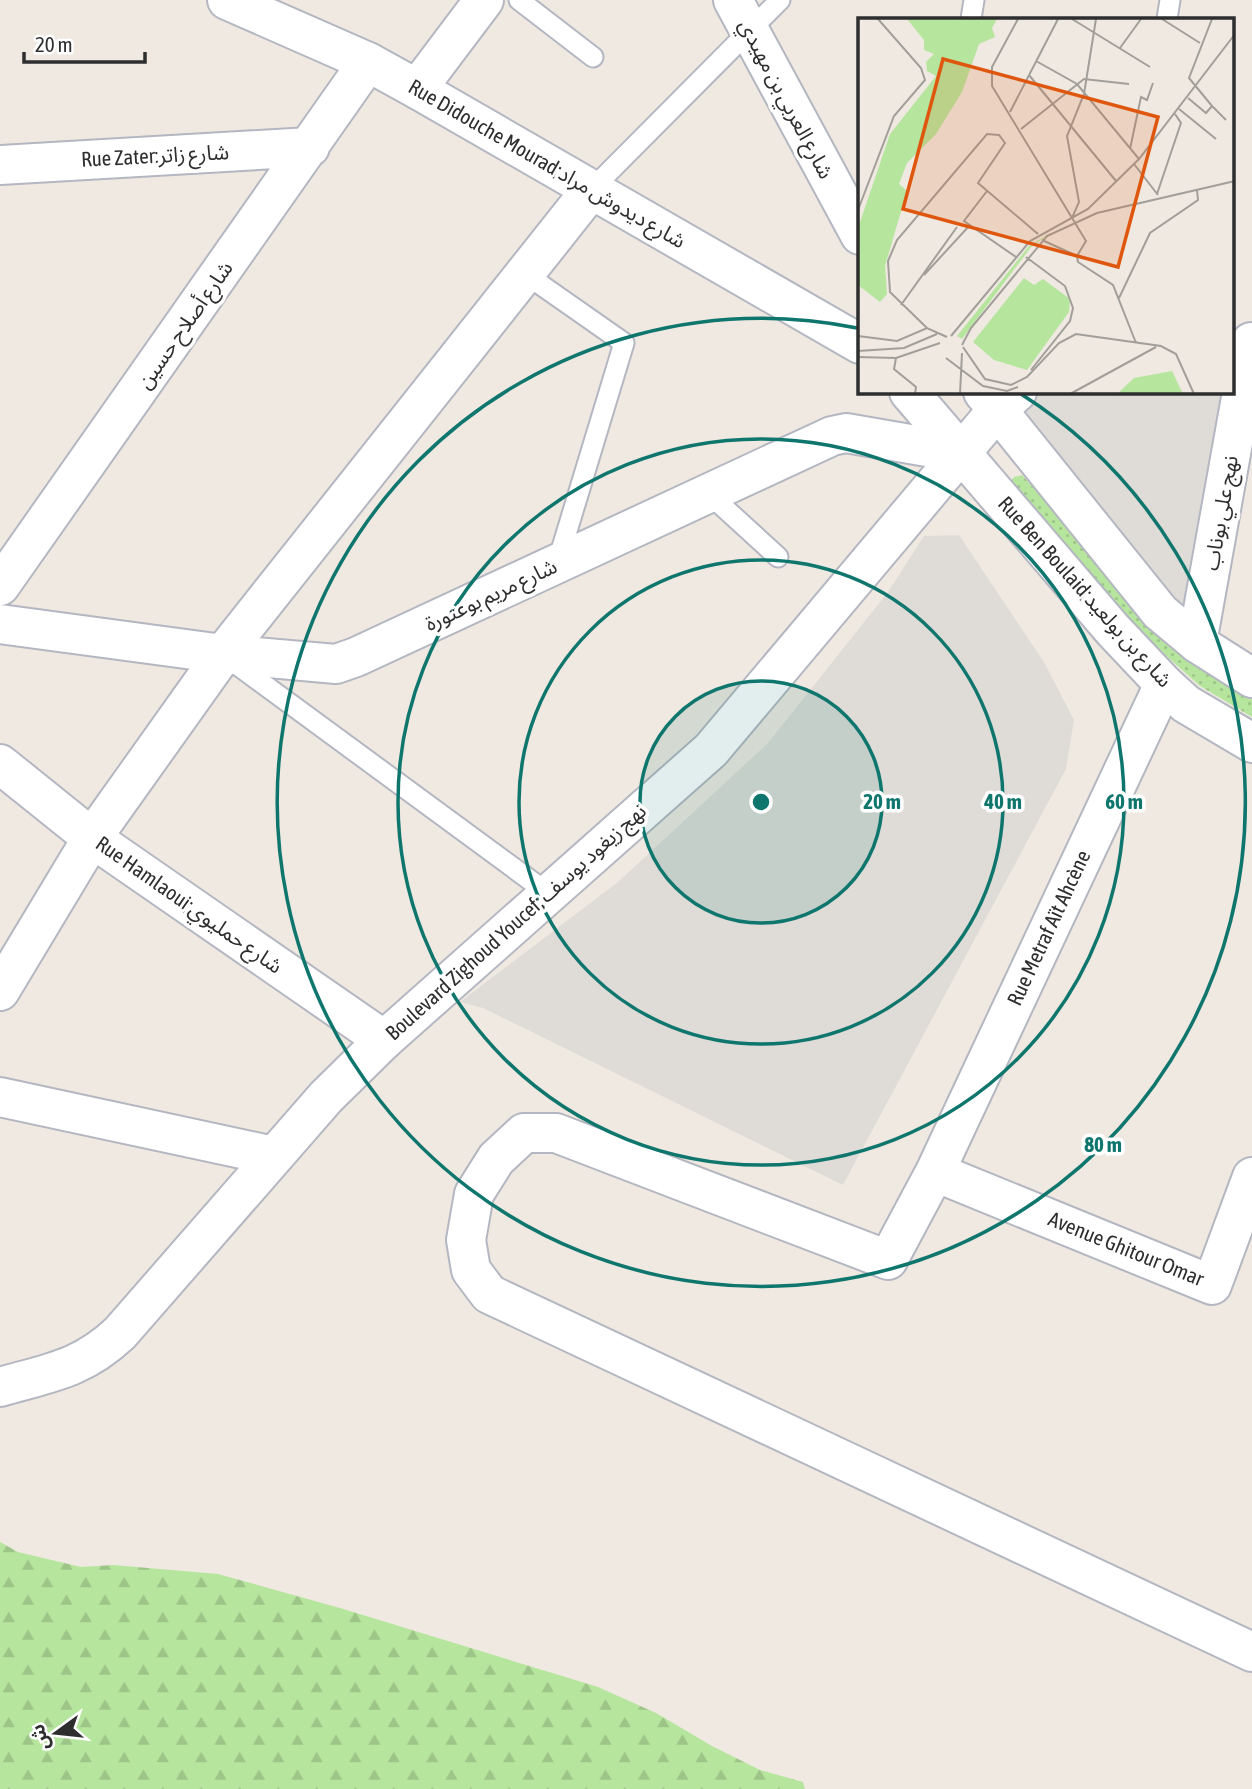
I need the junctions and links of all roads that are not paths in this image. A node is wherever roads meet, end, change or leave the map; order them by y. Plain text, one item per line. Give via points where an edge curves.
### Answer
1 (227, 0) edge
2 (484, 0) edge
3 (519, 0) edge
4 (780, 0) edge
5 (974, 0) edge
6 (1170, 0) edge
7 (741, 15) edge
8 (971, 18) edge
9 (1167, 18) edge
10 (593, 57) dead end
11 (368, 62) junction
12 (417, 89) junction
13 (310, 147) junction
14 (0, 165) edge
15 (591, 190) junction
16 (858, 231) edge
17 (524, 273) junction
18 (1234, 336) edge
19 (1252, 341) edge
20 (858, 343) edge
21 (911, 394) edge
22 (1000, 398) edge
23 (962, 453) junction
24 (708, 494) junction
25 (778, 557) dead end
26 (556, 565) junction
27 (0, 586) edge
28 (0, 624) edge
29 (1197, 643) junction
30 (223, 654) junction
31 (1252, 678) edge
32 (1164, 684) junction
33 (1252, 743) edge
34 (0, 764) edge
35 (92, 838) junction
36 (549, 894) junction
37 (0, 991) edge
38 (383, 1040) junction
39 (0, 1097) edge
40 (274, 1156) junction
41 (934, 1172) junction
42 (1252, 1177) edge
43 (1241, 1240) edge
44 (0, 1387) edge
45 (1252, 1652) edge

1 - 11 street, Rue Didouche Mourad;شارع ديدوش مراد
2 - 12 street
3 - 10 lane
4 - 7 lane
5 - 8 lane
6 - 9 lane
7 - 15 lane
7 - 16 street, شارع العربي بن مهيدي
11 - 12 street, Rue Didouche Mourad;شارع ديدوش مراد
11 - 13 street, شارع أصلاح حسين
12 - 15 street, Rue Didouche Mourad;شارع ديدوش مراد
13 - 14 street, Rue Zater;شارع زاتر
13 - 27 street, شارع أصلاح حسين
15 - 17 street
15 - 20 street, Rue Didouche Mourad;شارع ديدوش مراد
17 - 26 lane via 624,343
17 - 30 street
18 - 19 street
19 - 29 street, نهج علي بوناب
21 - 23 street
22 - 23 street, Boulevard Zighoud Youcef; نهج زيغود يوسف
22 - 29 street via 1160,612
23 - 24 street, شارع مريم بوعتورة via 846,433 810,445
23 - 32 street, Rue Ben Boulaid;شارع بن بولعيد via 1112,630
23 - 36 street, Boulevard Zighoud Youcef; نهج زيغود يوسف via 711,750
24 - 25 lane
24 - 26 street, شارع مريم بوعتورة
26 - 30 street, شارع مريم بوعتورة via 336,664
28 - 30 street, شارع مريم بوعتورة
29 - 31 street
30 - 35 street
30 - 36 lane
32 - 33 street, Rue Ben Boulaid;شارع بن بولعيد via 1186,704
32 - 41 street, Rue Metraf Aït Ahcène
34 - 35 street, Rue Hamlaoui;شارع حمليوي
35 - 37 street
35 - 38 street, Rue Hamlaoui;شارع حمليوي
36 - 38 street, Boulevard Zighoud Youcef; نهج زيغود يوسف
38 - 40 street, Boulevard Zighoud Youcef; نهج زيغود يوسف
39 - 40 street
40 - 44 street, Boulevard Zighoud Youcef; نهج زيغود يوسف via 103,1349 77,1365
41 - 43 street, Avenue Ghitour Omar via 1212,1285
41 - 45 street, Rue Metraf Aït Ahcène via 888,1260 556,1133 524,1133 496,1159 474,1194 466,1240 471,1270 489,1294
42 - 43 street, Avenue Ghitour Omar

